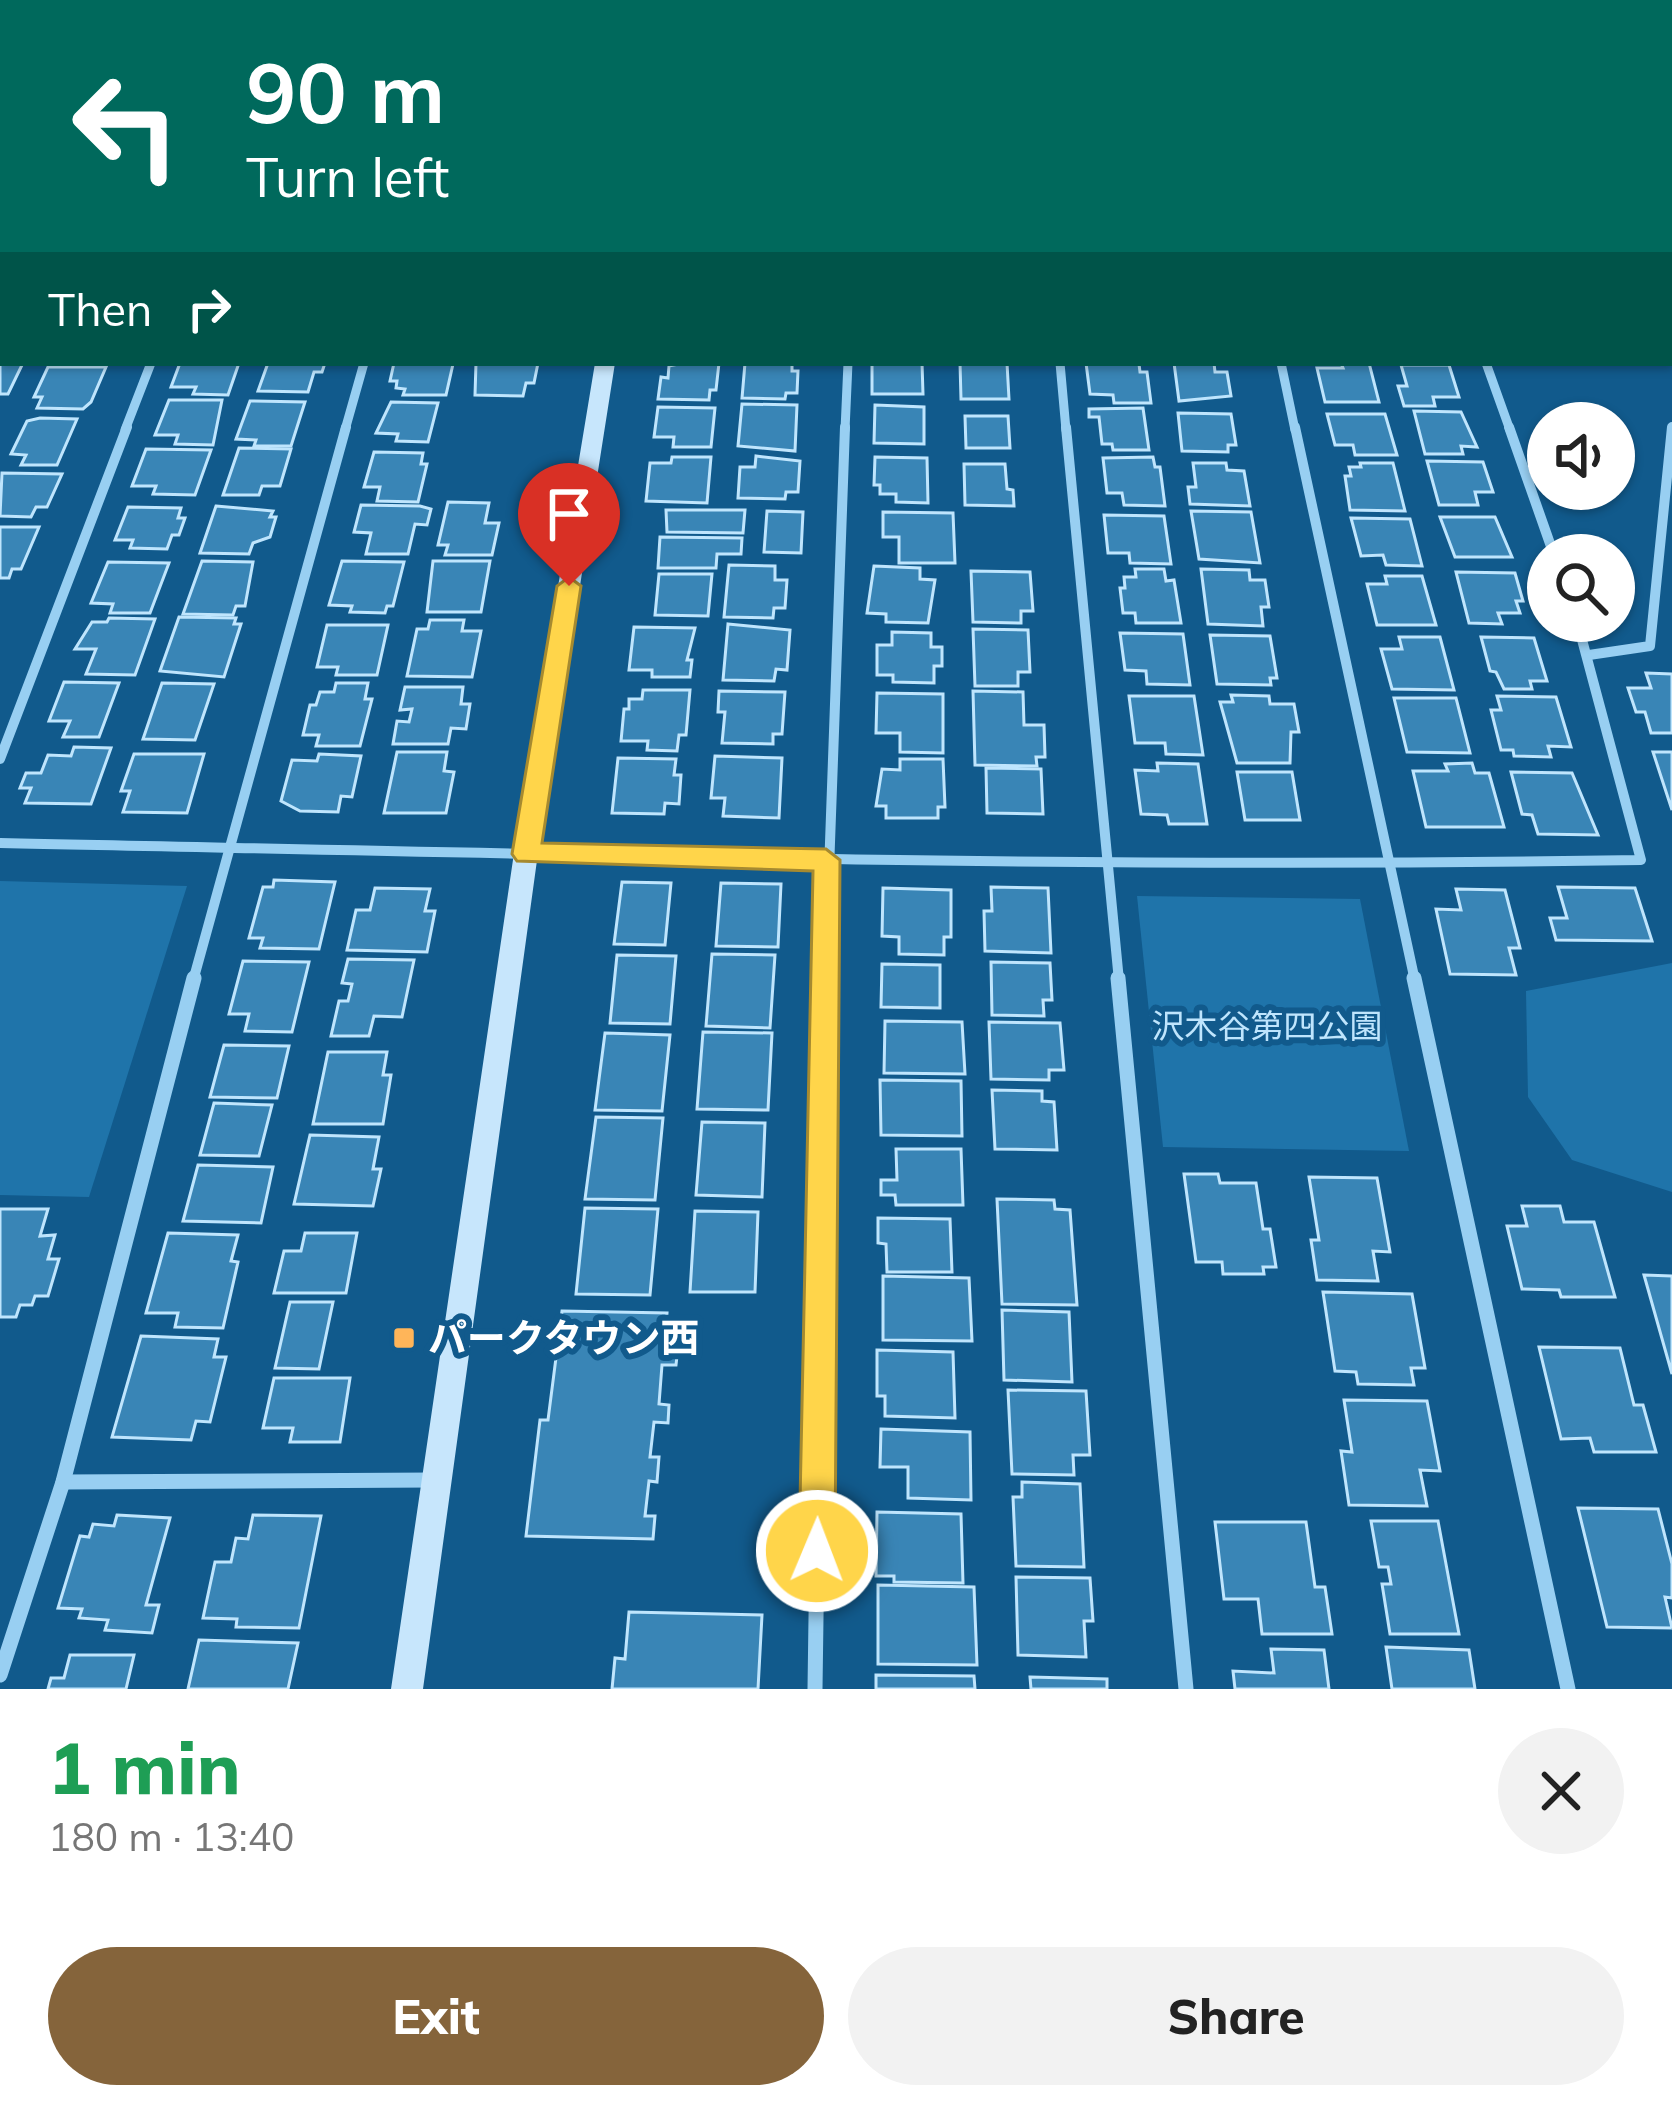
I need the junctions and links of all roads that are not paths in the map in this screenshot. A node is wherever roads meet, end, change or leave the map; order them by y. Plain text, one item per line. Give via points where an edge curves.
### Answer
1 (150, 366) edge
2 (363, 366) edge
3 (605, 366) edge
4 (848, 366) edge
5 (1060, 366) edge
6 (1283, 366) edge
7 (1487, 366) edge
8 (1672, 427) edge
9 (1547, 534) edge
10 (1584, 642) edge
11 (1589, 655) junction
12 (0, 759) edge
13 (0, 843) edge
14 (227, 851) junction
15 (526, 854) junction
16 (826, 860) junction
17 (1107, 860) junction
18 (1388, 864) junction
19 (440, 1480) junction
20 (63, 1482) junction
21 (0, 1675) edge
22 (407, 1689) edge
23 (815, 1689) edge
24 (1186, 1689) edge
25 (1568, 1689) edge

1 - 12 street
2 - 14 street
3 - 15 street
4 - 16 street
5 - 17 street
6 - 18 street
7 - 9 street
8 - 11 street via 1651,646
10 - 11 street
11 - 18 street via 1641,860
13 - 14 street
14 - 15 street
14 - 20 street
15 - 16 street
15 - 19 street
16 - 17 street
16 - 23 street
17 - 18 street
17 - 24 street
18 - 25 street
19 - 20 street
19 - 22 street
20 - 21 street

